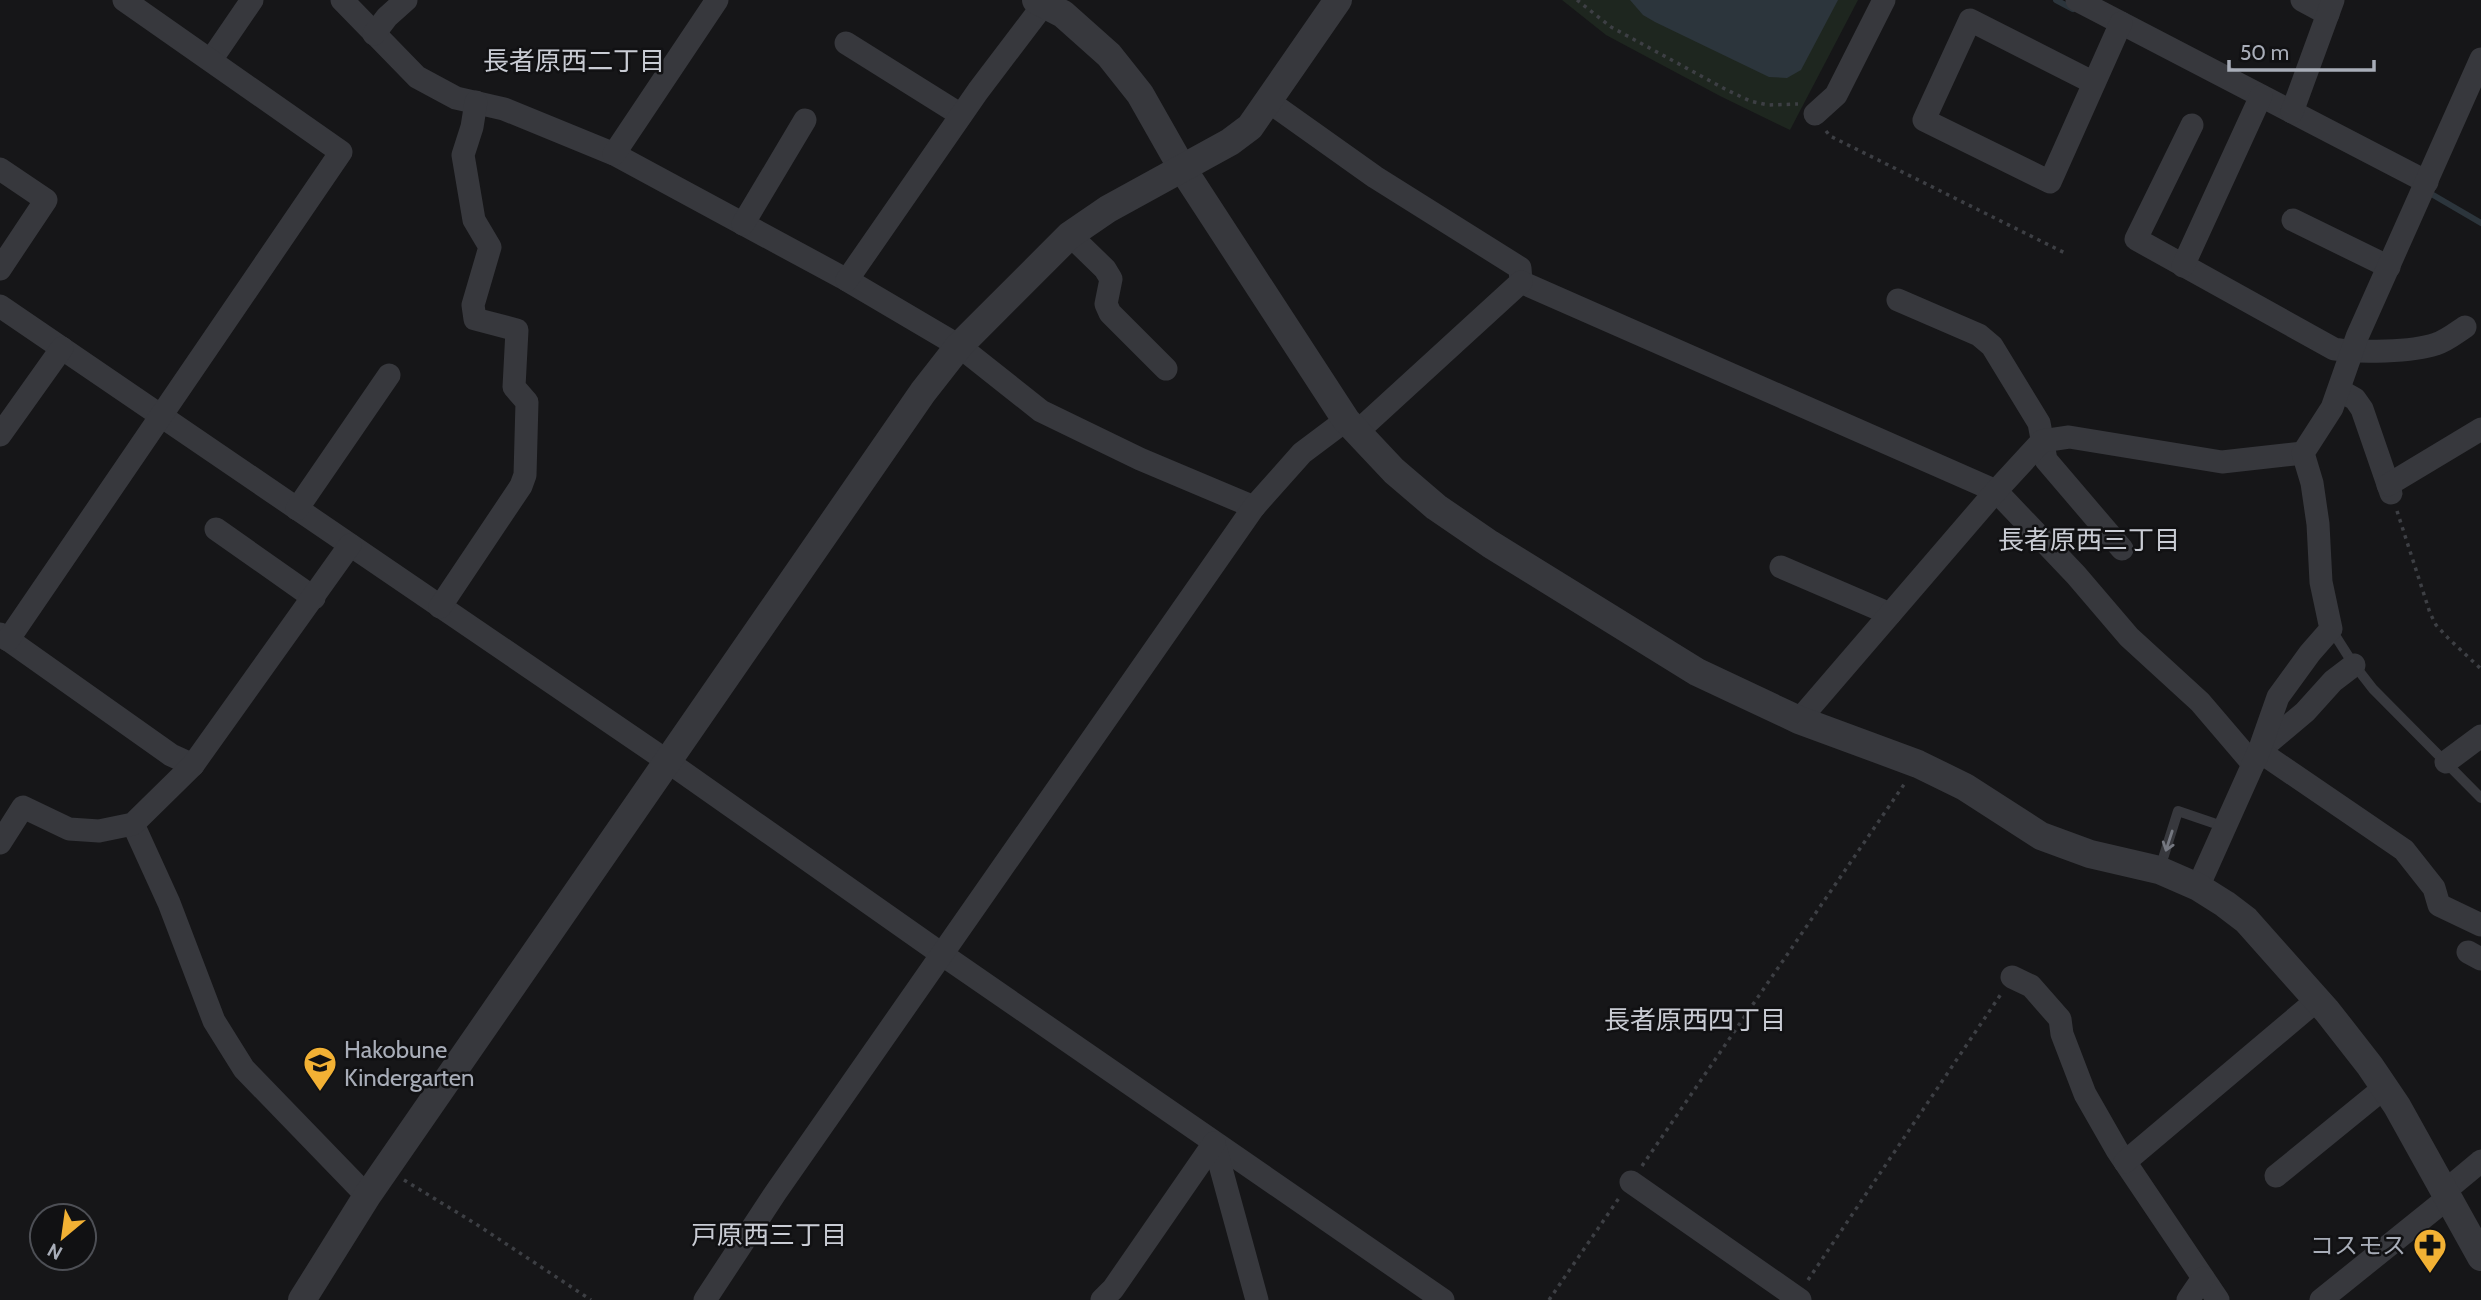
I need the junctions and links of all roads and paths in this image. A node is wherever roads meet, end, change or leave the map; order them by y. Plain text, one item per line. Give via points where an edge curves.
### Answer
1 (124, 0) edge
2 (252, 0) edge
3 (341, 0) edge
4 (406, 0) edge
5 (717, 0) edge
6 (1338, 0) edge
7 (1577, 0) edge
8 (1884, 0) edge
9 (2077, 0) edge
10 (2302, 0) edge
11 (1053, 5) edge
12 (2331, 7) edge
13 (2121, 23) junction
14 (374, 34) junction
15 (846, 43) dead end
16 (2481, 59) edge
17 (211, 60) junction
18 (2094, 83) junction
19 (2261, 96) junction
20 (1268, 101) junction
21 (476, 102) junction
22 (1812, 106) junction
23 (2292, 112) junction
24 (961, 115) junction
25 (805, 120) dead end
26 (2192, 125) dead end
27 (614, 154) junction
28 (1182, 168) junction
29 (0, 169) edge
30 (2427, 182) junction
31 (2293, 220) dead end
32 (743, 224) junction
33 (1070, 235) junction
34 (2067, 254) dead end
35 (2183, 265) junction
36 (2389, 267) junction
37 (0, 269) edge
38 (847, 280) junction
39 (1521, 282) junction
40 (1898, 300) dead end
41 (0, 306) edge
42 (2465, 327) dead end
43 (959, 346) junction
44 (62, 348) junction
45 (2352, 352) junction
46 (1166, 369) dead end
47 (389, 375) dead end
48 (2339, 390) junction
49 (161, 416) junction
50 (1351, 426) junction
51 (2481, 429) edge
52 (0, 435) edge
53 (2042, 441) junction
54 (2304, 453) junction
55 (2389, 489) junction
56 (1996, 491) junction
57 (1254, 507) junction
58 (297, 509) junction
59 (216, 529) dead end
60 (349, 545) junction
61 (2122, 548) dead end
62 (1781, 567) dead end
63 (314, 598) junction
64 (440, 607) junction
65 (1890, 614) junction
66 (2331, 629) junction
67 (4, 637) edge
68 (2354, 665) junction
69 (2481, 669) edge
70 (1799, 720) junction
71 (2481, 736) edge
72 (2255, 757) junction
73 (667, 761) junction
74 (2446, 762) junction
75 (1918, 764) junction
76 (193, 765) junction
77 (2481, 798) edge
78 (133, 824) junction
79 (2225, 827) junction
80 (0, 843) edge
81 (2159, 870) junction
82 (2199, 887) junction
83 (2481, 925) edge
84 (943, 955) junction
85 (2012, 977) joint
86 (2317, 1000) junction
87 (2384, 1088) junction
88 (1214, 1143) junction
89 (2481, 1161) edge
90 (2125, 1162) junction
91 (386, 1168) junction
92 (2276, 1176) dead end
93 (1630, 1182) junction
94 (2447, 1194) junction
95 (367, 1196) junction
96 (2481, 1257) edge
97 (2203, 1278) junction
98 (1798, 1299) edge
99 (302, 1300) edge
100 (591, 1300) edge
101 (705, 1300) edge
102 (1102, 1300) edge
103 (1257, 1300) edge
104 (1443, 1300) edge
105 (1549, 1300) edge
106 (2188, 1300) edge
107 (2218, 1300) edge
108 (2321, 1300) edge

1 - 17 street
2 - 17 street
3 - 14 street
4 - 14 street
5 - 27 street
6 - 20 street
7 - 22 path via 1611,27 1750,101
8 - 22 street via 1836,95
9 - 13 street
10 - 12 street
11 - 24 street
11 - 28 street via 1109,55 1140,94
12 - 23 street
13 - 18 street
13 - 19 street
14 - 21 street via 417,77 457,98
15 - 24 street
16 - 30 street
17 - 49 street via 341,152
18 - 18 street via 2050,182 1924,120 1970,20
19 - 23 street
19 - 35 street
20 - 28 street via 1250,127
20 - 39 street via 1375,177 1520,268
21 - 27 street
21 - 64 street via 463,156 474,220 490,247 473,305 475,319 517,330 514,387 527,402 526,475
22 - 34 path via 1830,136
23 - 30 street
24 - 38 street
25 - 32 street
26 - 35 street via 2136,239
27 - 32 street
28 - 33 street
28 - 50 street
29 - 37 street via 46,200
30 - 36 street
31 - 36 street
32 - 38 street
33 - 43 street
33 - 46 street via 1111,279 1106,304 1110,313
35 - 45 street via 2334,349
36 - 45 street
38 - 43 street
39 - 50 street
39 - 56 street
40 - 53 street via 1992,345 2039,423
41 - 44 street
42 - 45 street via 2426,347
43 - 57 street via 1041,411
43 - 73 street
44 - 49 street
44 - 52 street
45 - 48 street
47 - 58 street
48 - 54 street
48 - 55 street via 2362,409
49 - 58 street
49 - 67 street
50 - 57 street via 1302,453
50 - 70 street via 1436,507 1490,544 1696,672
51 - 55 street
53 - 54 street via 2069,437 2222,462
53 - 56 street
53 - 61 street via 2046,460
54 - 66 street
55 - 69 path via 2430,613
56 - 65 street
56 - 72 street via 2129,637
57 - 84 street
58 - 60 street
59 - 63 street
60 - 63 street
60 - 64 street
62 - 65 street
63 - 76 street
64 - 73 street
65 - 70 street
66 - 68 lane
66 - 72 street via 2278,698
67 - 76 street via 171,755
68 - 72 street
68 - 74 lane
70 - 75 street
71 - 74 street
72 - 79 street
72 - 83 street via 2404,850 2434,888 2439,905
73 - 84 street
73 - 91 street
74 - 77 lane
75 - 81 street via 1965,787 2041,836 2090,854
75 - 93 path
76 - 78 street
78 - 80 street via 99,831 69,829 23,807
78 - 95 street via 214,1021 238,1060
79 -> 81 lane via 2178,811
79 - 82 street
81 - 82 street
82 - 86 street via 2246,920
84 - 88 street
84 - 101 street
85 - 90 street via 2031,986 2060,1020 2085,1094
85 - 98 path
86 - 87 street
86 - 90 street
87 - 92 street
87 - 94 street
88 - 102 street
88 - 103 street
88 - 104 street
89 - 94 street
90 - 97 street
91 - 95 street
91 - 100 path
93 - 98 street
93 - 105 path
94 - 96 street
94 - 108 street
95 - 99 street
97 - 106 street
97 - 107 street

